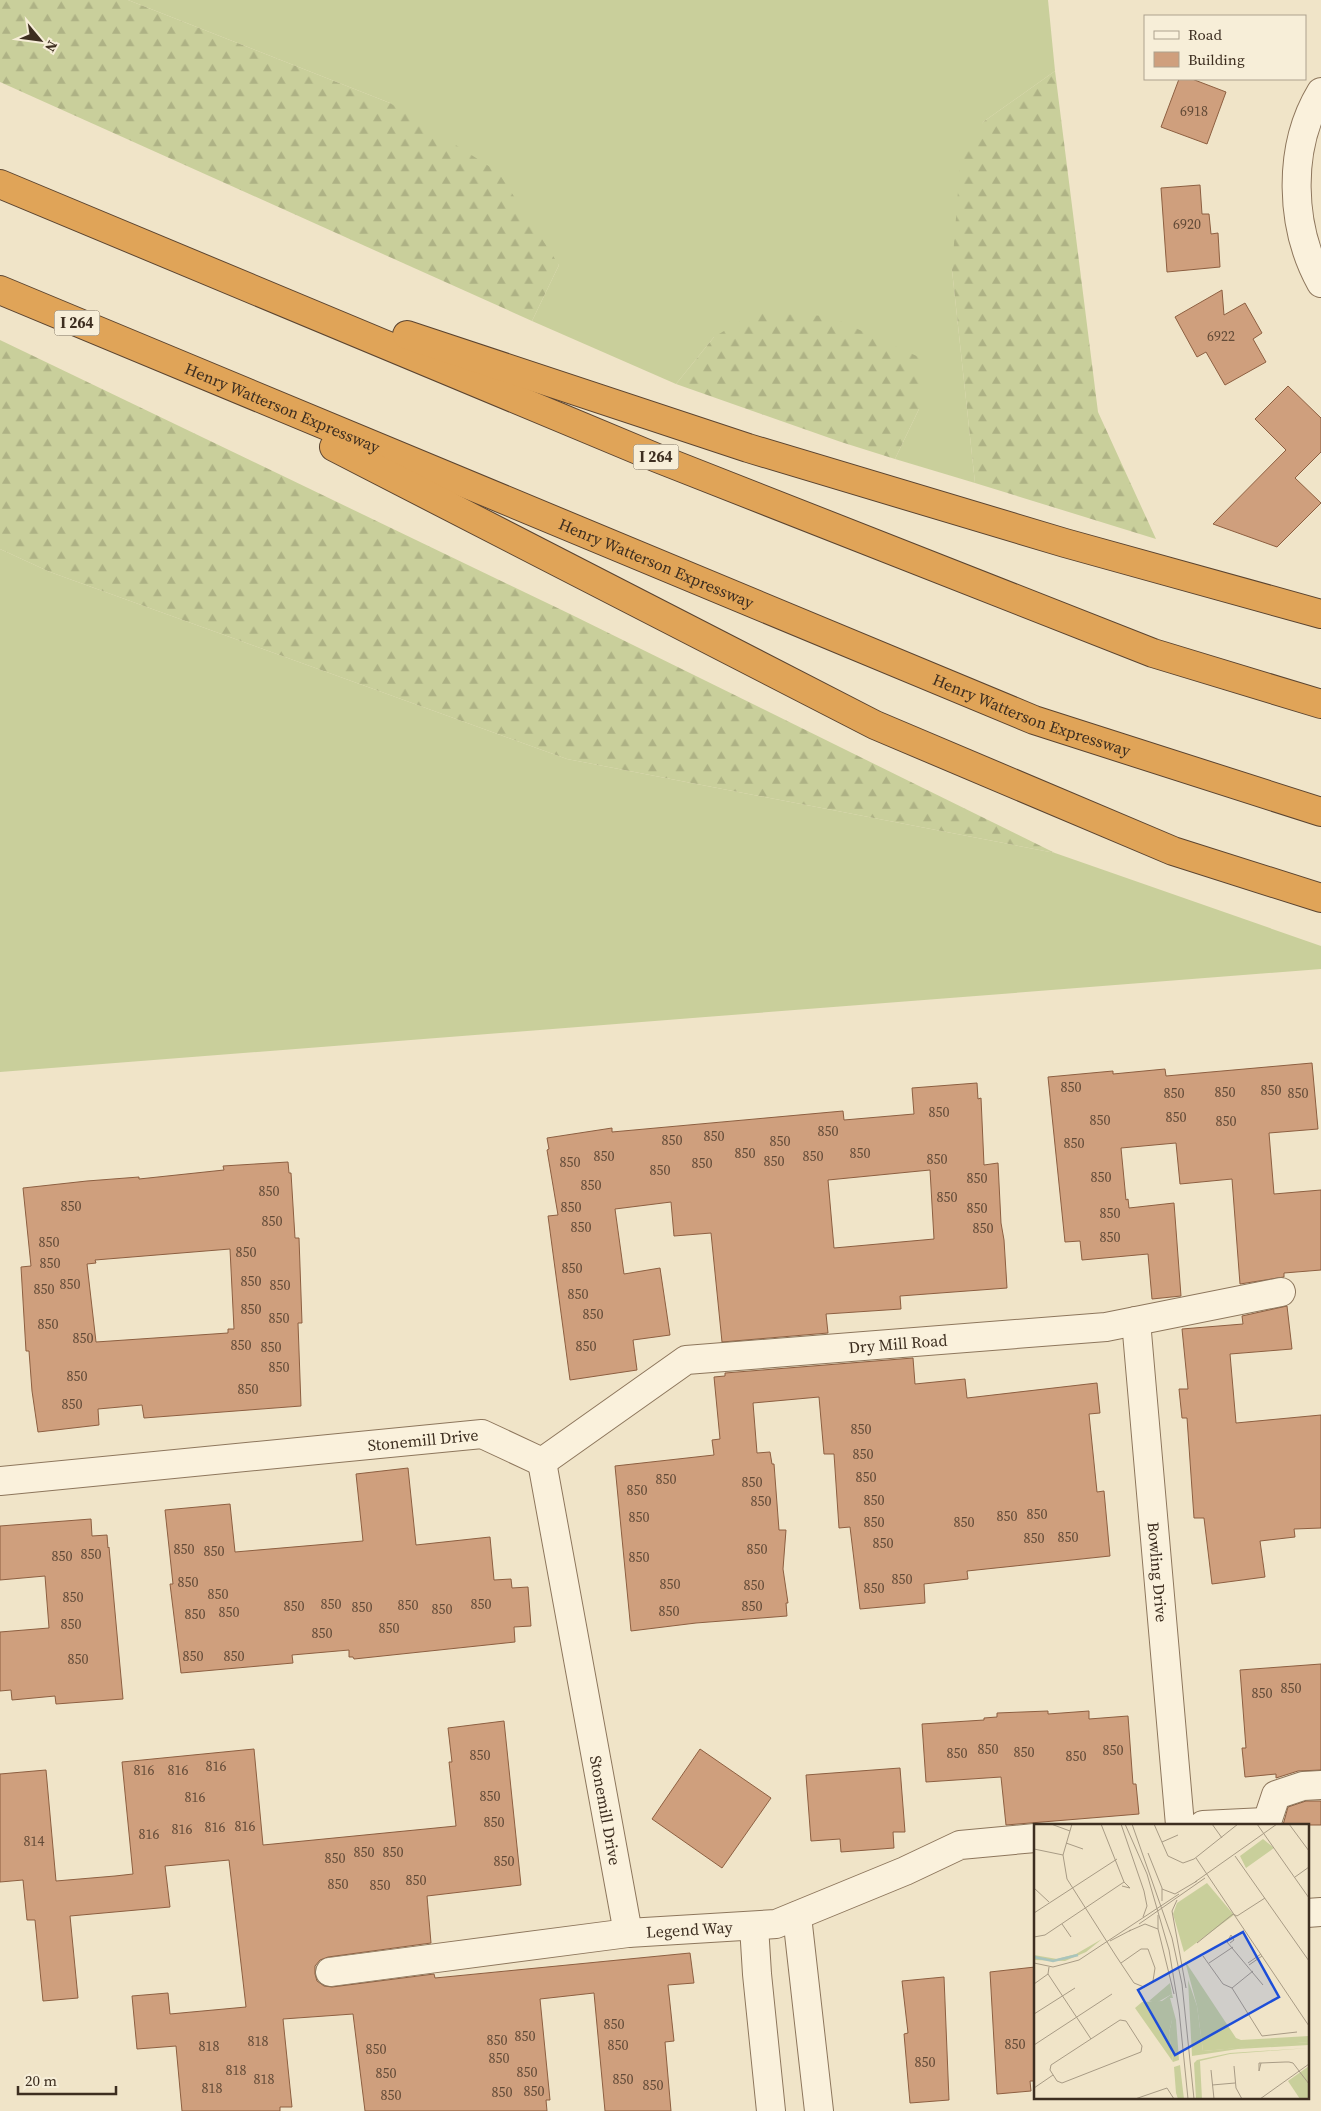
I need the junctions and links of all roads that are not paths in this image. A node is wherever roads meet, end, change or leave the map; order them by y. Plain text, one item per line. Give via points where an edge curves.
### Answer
1 (1321, 92) edge
2 (0, 184) edge
3 (186, 261) junction
4 (1321, 283) edge
5 (0, 290) edge
6 (155, 355) junction
7 (1321, 614) edge
8 (1321, 704) edge
9 (1321, 812) edge
10 (1321, 898) edge
11 (1281, 1292) dead end
12 (1136, 1321) junction
13 (542, 1462) junction
14 (0, 1481) edge
15 (1321, 1785) edge
16 (1180, 1824) edge
17 (1266, 1824) edge
18 (1034, 1838) edge
19 (1321, 1912) edge
20 (1308, 1913) edge
21 (797, 1916) junction
22 (754, 1926) junction
23 (628, 1933) junction
24 (330, 1972) dead end
25 (771, 2111) edge
26 (819, 2111) edge

1 - 4 street via 1311,108 1296,181 1299,222 1310,264
2 - 3 highway, I 264
3 - 7 highway via 748,448 1065,543
3 - 8 highway, I 264 via 657,458 1153,653
5 - 6 highway, Henry Watterson Expressway / I 264
6 - 9 highway, Henry Watterson Expressway / I 264 via 1034,720
6 - 10 highway via 875,725 1173,851
11 - 12 street, Dry Mill Road
12 - 13 street, Dry Mill Road via 1106,1327 686,1360
12 - 16 street, Bowling Drive
13 - 14 street, Stonemill Drive via 482,1434
13 - 23 street, Stonemill Drive
15 - 17 street via 1303,1786 1276,1796
18 - 21 street, Legend Way via 960,1845 905,1872
19 - 20 street
21 - 22 street, Legend Way via 776,1924
21 - 26 street
22 - 23 street, Legend Way
22 - 25 street
23 - 24 street, Legend Way

